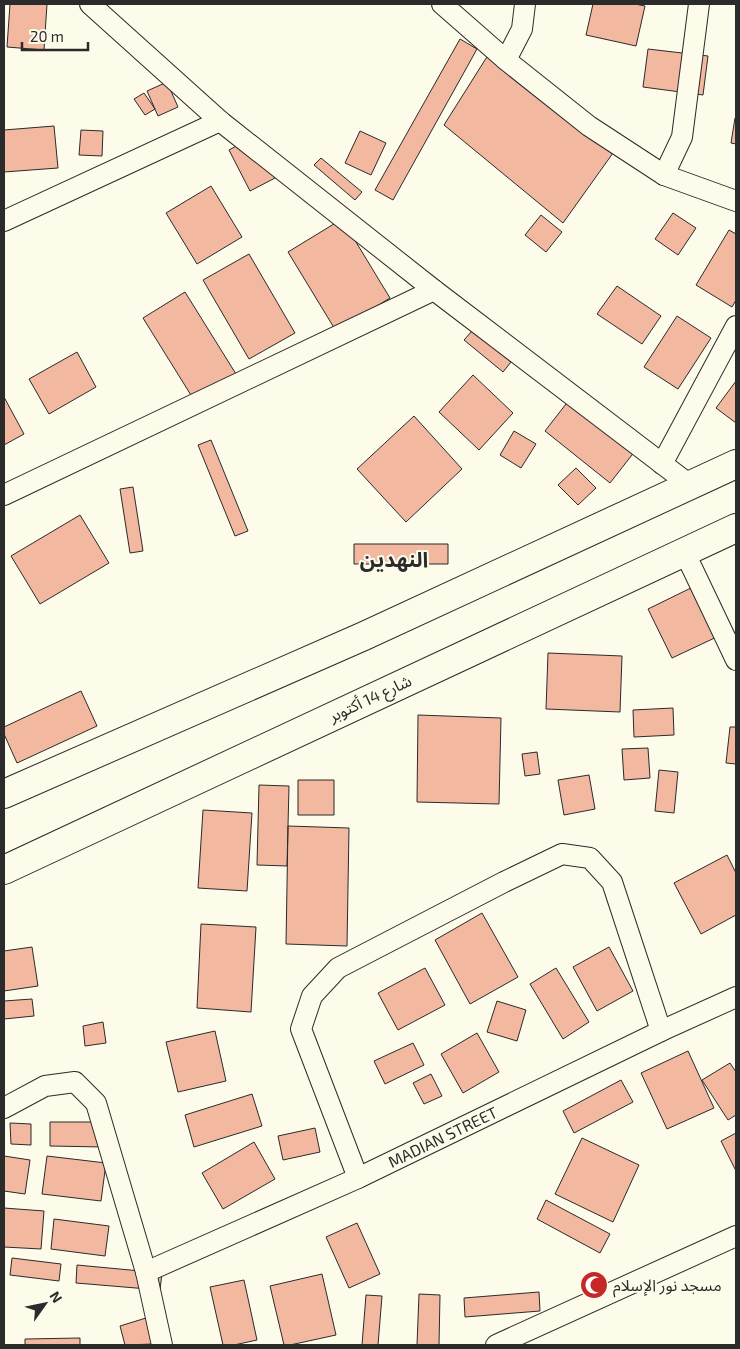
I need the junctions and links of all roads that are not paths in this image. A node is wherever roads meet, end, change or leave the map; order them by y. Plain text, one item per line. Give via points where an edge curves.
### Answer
1 (90, 4) edge
2 (442, 4) edge
3 (525, 4) edge
4 (699, 4) edge
5 (506, 60) junction
6 (220, 121) junction
7 (664, 175) junction
8 (736, 201) edge
9 (4, 221) edge
10 (434, 290) junction
11 (736, 326) edge
12 (662, 464) junction
13 (736, 464) edge
14 (690, 485) junction
15 (4, 495) edge
16 (736, 528) edge
17 (684, 551) junction
18 (736, 660) edge
19 (4, 794) edge
20 (4, 870) edge
21 (736, 997) edge
22 (661, 1031) junction
23 (4, 1108) edge
24 (358, 1178) junction
25 (736, 1236) edge
26 (146, 1272) junction
27 (162, 1345) edge
28 (496, 1345) edge

1 - 6 street
2 - 5 street
3 - 5 street via 522,29
4 - 7 street via 682,137
5 - 7 street via 589,126
6 - 9 street
6 - 10 street
7 - 8 street
10 - 12 street
10 - 15 street
11 - 12 street
12 - 14 street
13 - 14 main road
14 - 19 main road via 364,636
16 - 17 main road, شارع 14 أكتوبر
17 - 18 street
17 - 20 main road, شارع 14 أكتوبر
21 - 22 street, MADIAN STREET
22 - 24 street, MADIAN STREET
22 - 24 street via 612,882 590,858 562,854 504,882 338,968 312,996 301,1030
23 - 26 street via 45,1086 75,1082 96,1103
24 - 26 street, MADIAN STREET
25 - 28 street
26 - 27 street

